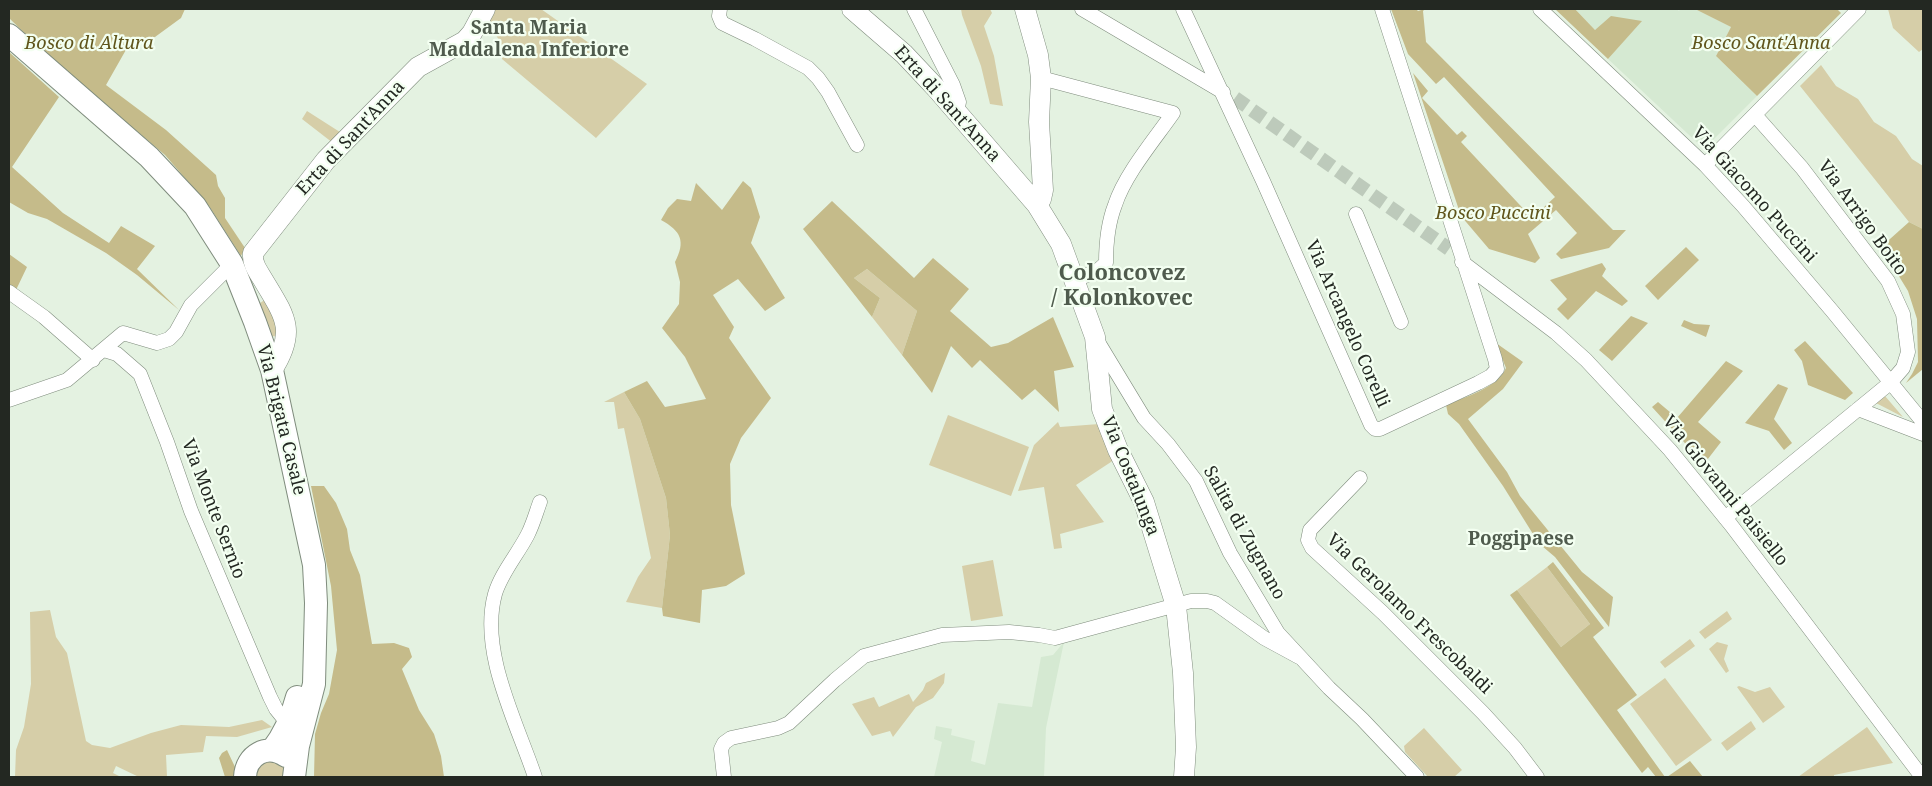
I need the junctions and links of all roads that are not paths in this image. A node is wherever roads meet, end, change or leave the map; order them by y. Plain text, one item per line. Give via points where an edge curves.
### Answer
1 (485, 9) edge
2 (720, 9) edge
3 (852, 9) edge
4 (914, 9) edge
5 (1025, 9) edge
6 (1082, 9) edge
7 (1183, 9) edge
8 (1382, 9) edge
9 (1540, 9) edge
10 (1859, 9) edge
11 (9, 35) edge
12 (1041, 78) junction
13 (1232, 98) junction
14 (957, 111) junction
15 (1755, 115) junction
16 (857, 145) dead end
17 (1705, 164) junction
18 (1037, 205) junction
19 (1356, 214) dead end
20 (1454, 256) junction
21 (232, 264) junction
22 (1075, 280) junction
23 (9, 292) edge
24 (1401, 322) dead end
25 (1095, 337) junction
26 (104, 350) junction
27 (93, 360) junction
28 (272, 370) junction
29 (1890, 383) junction
30 (9, 400) edge
31 (1858, 409) junction
32 (1923, 422) edge
33 (1923, 434) edge
34 (1360, 478) dead end
35 (540, 502) dead end
36 (1725, 518) junction
37 (316, 603) junction
38 (1176, 606) junction
39 (1298, 657) junction
40 (270, 697) junction
41 (292, 714) junction
42 (272, 750) junction
43 (296, 776) edge
44 (245, 777) edge
45 (535, 777) edge
46 (724, 777) edge
47 (1184, 777) edge
48 (1417, 777) edge
49 (1537, 777) edge
50 (1922, 777) edge

1 - 28 street, Erta di Sant'Anna via 465,41 418,67 326,160 252,253 286,325 285,346
2 - 16 street via 722,23 808,68 818,78
3 - 14 street, Erta di Sant'Anna via 904,54
4 - 14 street via 954,85 959,102
5 - 12 street
6 - 13 street
7 - 13 street
8 - 20 street, Via Arcangelo Corelli
9 - 17 street, Via Giacomo Puccini
10 - 15 street
11 - 21 main road, Via Brigata Casale via 149,157 195,206
12 - 18 street via 1038,122 1043,190
12 - 22 street via 1173,112 1126,182 1115,205 1106,263
13 - 20 street, Via Arcangelo Corelli via 1375,429 1478,383 1497,369 1478,308
14 - 18 street, Erta di Sant'Anna
15 - 17 street
15 - 29 street, Via Arrigo Boito via 1807,175 1888,281 1903,314 1908,352 1903,368
17 - 29 street, Via Giacomo Puccini via 1828,305
18 - 22 street, Via Costalunga via 1061,244
19 - 24 street
20 - 36 street, Via Giovanni Paisiello via 1556,333 1586,360 1670,450
21 - 26 street via 191,305 169,339 157,343 123,333
21 - 28 main road, Via Brigata Casale
22 - 25 street, Via Costalunga
23 - 27 street via 44,317
25 - 38 street, Via Costalunga via 1102,409 1144,502
25 - 39 street, Salita di Zugnano via 1144,418 1196,481 1230,553 1278,633
26 - 27 street
26 - 40 street, Via Monte Sernio via 117,354 140,374 191,511
27 - 30 street via 67,380
28 - 37 main road, Via Brigata Casale via 314,564
29 - 31 street, Via Arrigo Boito
29 - 32 street, Via Giacomo Puccini
31 - 33 street
31 - 36 street, Via Arrigo Boito
34 - 49 street, Via Gerolamo Frescobaldi via 1310,530 1308,540 1312,548 1383,612 1483,713
35 - 45 street via 528,534 495,594 492,615 492,643 499,678
36 - 50 street, Via Giovanni Paisiello
37 - 41 main road, Via Brigata Casale
37 - 43 main road, Via Brigata Casale via 314,684 298,746
38 - 39 street via 1191,601 1215,603 1264,638
38 - 46 street via 1055,638 1009,632 942,635 864,656 789,723 731,738 724,743 721,749
38 - 47 street, Via Costalunga via 1184,674
39 - 48 street, Salita di Zugnano via 1382,738
40 - 41 street via 283,703
40 - 41 street, Via Monte Sernio via 276,709
41 - 42 main road, Via Brigata Casale
41 - 43 street, Via Monte Sernio via 301,707 303,715 294,751
42 - 43 main road via 287,757
42 - 44 main road via 253,756

